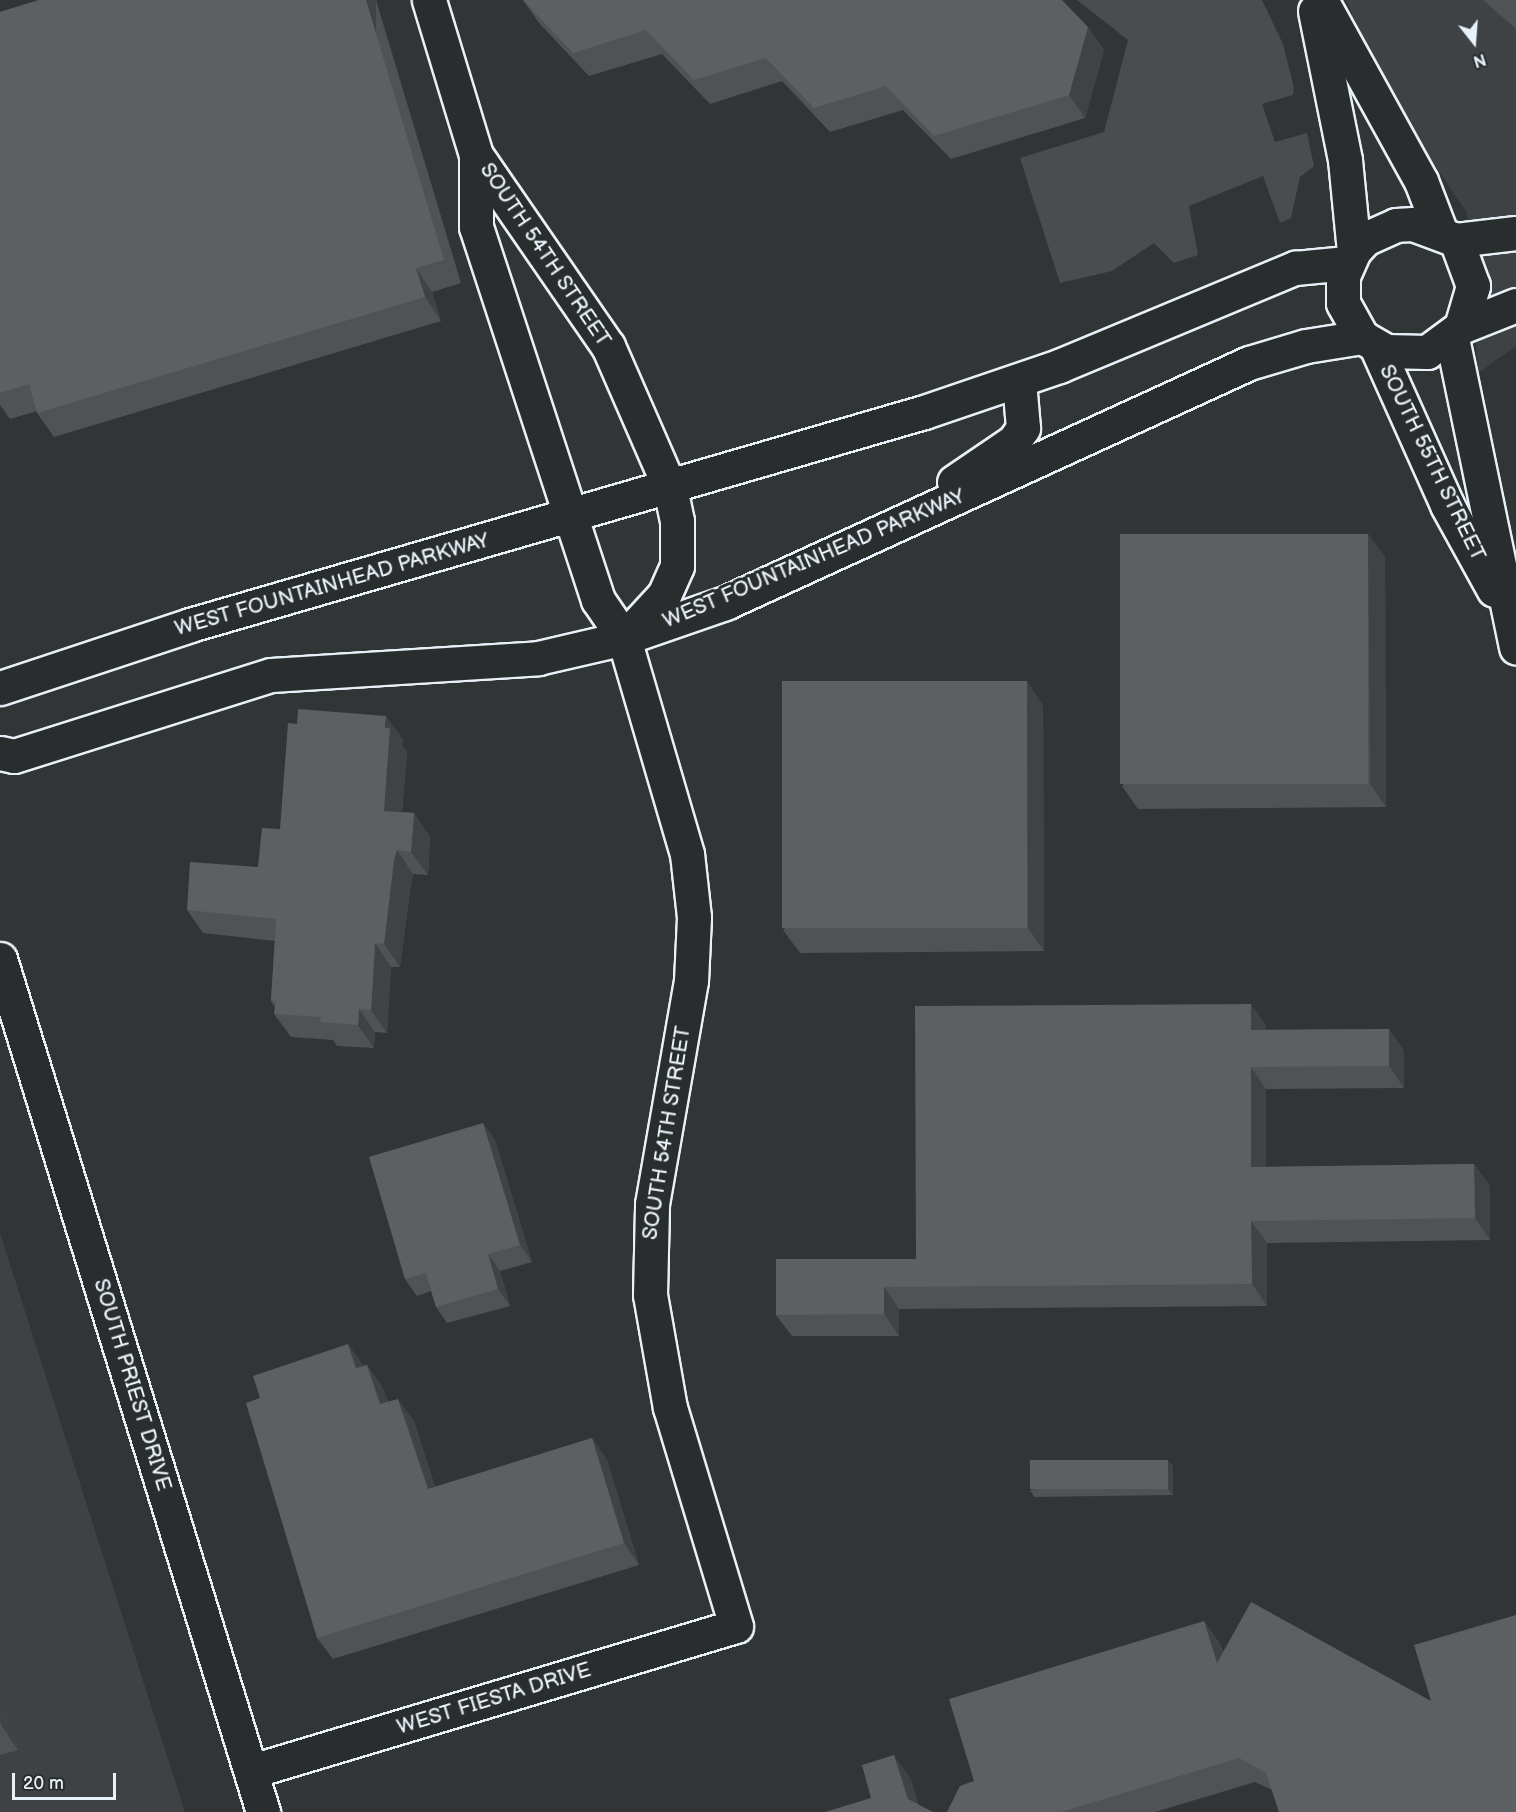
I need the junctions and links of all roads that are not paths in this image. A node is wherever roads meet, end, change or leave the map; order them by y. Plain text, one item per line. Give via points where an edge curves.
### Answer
1 (429, 0) edge
2 (1313, 0) edge
3 (1321, 0) edge
4 (476, 154) junction
5 (1516, 232) edge
6 (1449, 236) junction
7 (1351, 257) junction
8 (1516, 305) edge
9 (1456, 332) junction
10 (1369, 342) junction
11 (1019, 381) junction
12 (670, 488) junction
13 (571, 517) junction
14 (915, 518) junction
15 (1505, 610) junction
16 (624, 638) junction
17 (1516, 647) edge
18 (0, 688) edge
19 (0, 753) edge
20 (0, 959) edge
21 (736, 1626) joint
22 (252, 1772) junction
23 (263, 1812) edge

1 - 4 street, SOUTH 54TH STREET
2 - 7 street via 1345,160
3 - 6 street
4 - 12 street, SOUTH 54TH STREET via 608,346
4 - 13 street, SOUTH 54TH STREET via 476,228
5 - 6 street
6 - 7 street via 1396,225 1365,239
6 - 9 street via 1473,286
7 - 10 street via 1343,303
7 - 11 street, WEST FOUNTAINHEAD PARKWAY via 1295,268
8 - 9 street
9 - 10 street via 1414,355
9 - 15 street, SOUTH 55TH STREET
10 - 14 street, WEST FOUNTAINHEAD PARKWAY via 1258,359
10 - 15 street, SOUTH 55TH STREET via 1447,505
11 - 12 street, WEST FOUNTAINHEAD PARKWAY
11 - 14 street via 1023,428 1014,441 956,480
12 - 13 street, WEST FOUNTAINHEAD PARKWAY
12 - 16 street via 678,521 677,566 664,595
13 - 16 street via 598,600
13 - 18 street, WEST FOUNTAINHEAD PARKWAY via 122,646
14 - 16 street, WEST FOUNTAINHEAD PARKWAY via 700,613
15 - 17 street, SOUTH 55TH STREET
16 - 19 street, WEST FOUNTAINHEAD PARKWAY via 538,658 332,667 271,675 14,756
16 - 21 street, SOUTH 54TH STREET via 681,823 694,917 686,1014 652,1204 653,1328 670,1408
20 - 22 street, SOUTH PRIEST DRIVE
21 - 22 street, WEST FIESTA DRIVE
22 - 23 street, SOUTH PRIEST DRIVE

